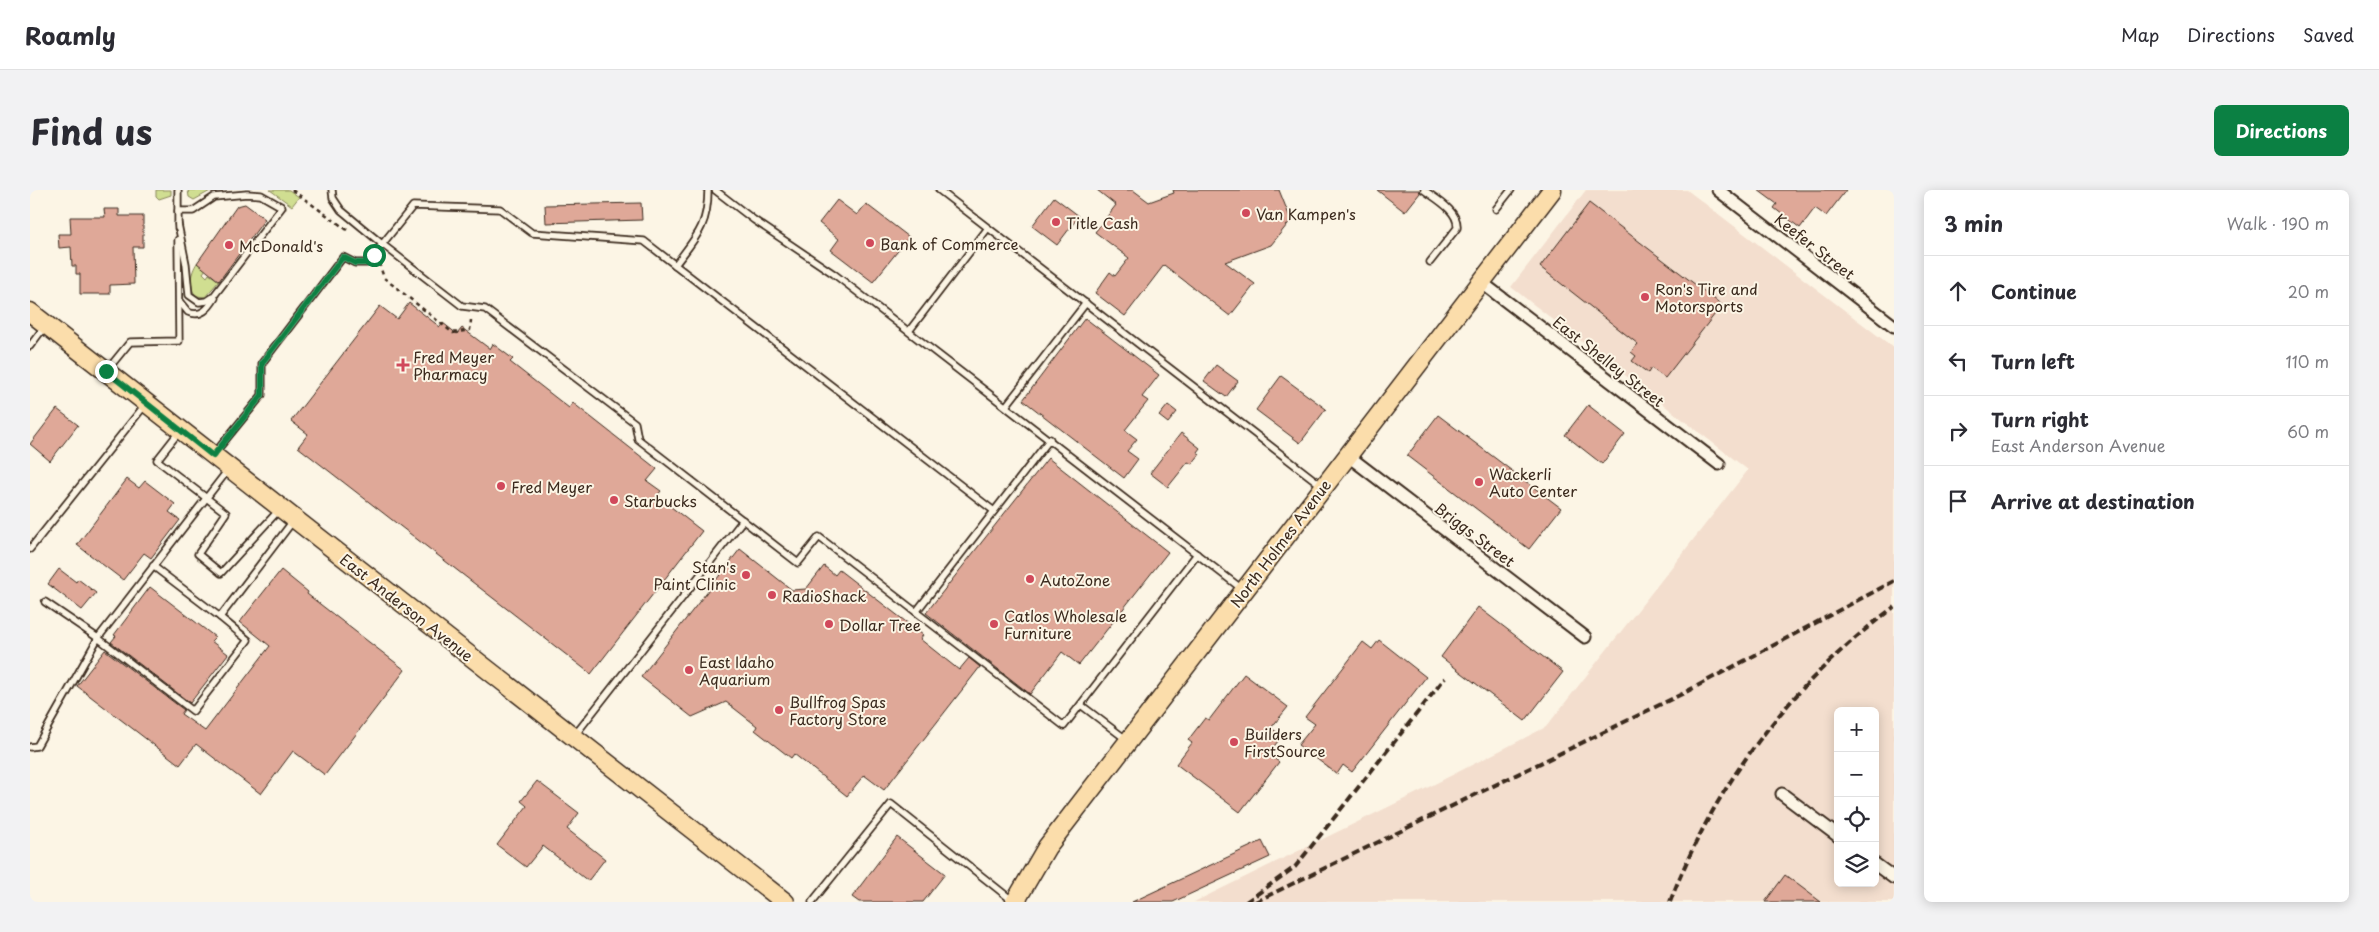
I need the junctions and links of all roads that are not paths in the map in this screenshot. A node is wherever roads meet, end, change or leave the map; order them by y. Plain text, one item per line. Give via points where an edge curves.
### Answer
1 (178, 190) edge
2 (332, 190) edge
3 (708, 190) edge
4 (715, 190) edge
5 (939, 190) edge
6 (1424, 190) edge
7 (1511, 190) edge
8 (1552, 190) edge
9 (1718, 190) edge
10 (1496, 209) dead end
11 (178, 210) junction
12 (178, 224) junction
13 (988, 228) junction
14 (382, 244) junction
15 (1430, 262) dead end
16 (675, 265) junction
17 (1481, 282) junction
18 (223, 284) junction
19 (178, 295) junction
20 (1086, 303) junction
21 (30, 312) edge
22 (46, 324) junction
23 (1894, 326) edge
24 (909, 331) junction
25 (30, 346) edge
26 (106, 371) junction
27 (146, 403) junction
28 (1006, 406) junction
29 (180, 430) junction
30 (1050, 439) junction
31 (1347, 455) junction
32 (213, 456) junction
33 (1719, 464) dead end
34 (229, 468) junction
35 (1323, 486) junction
36 (206, 498) junction
37 (280, 508) junction
38 (994, 511) junction
39 (294, 519) junction
40 (743, 520) junction
41 (30, 549) edge
42 (1198, 554) junction
43 (153, 566) junction
44 (1244, 590) junction
45 (45, 602) dead end
46 (916, 612) junction
47 (220, 617) junction
48 (1585, 637) dead end
49 (98, 638) junction
50 (1081, 705) junction
51 (574, 737) junction
52 (1128, 741) junction
53 (30, 747) edge
54 (1782, 794) dead end
55 (1834, 833) edge
56 (1879, 867) edge
57 (1894, 878) edge
58 (785, 902) edge
59 (812, 902) edge
60 (1015, 902) edge

1 - 11 lane
2 - 14 lane via 340,210
3 - 16 lane via 708,213 701,230
4 - 24 lane
5 - 13 lane
6 - 15 lane via 1454,215 1457,223 1457,228
7 - 10 lane
8 - 17 main road, North Holmes Avenue
9 - 23 street, Keefer Street
11 - 12 lane
11 - 18 lane via 193,211 214,197 246,194 261,195 282,208
12 - 18 lane via 189,295 198,302 207,301
12 - 19 lane
13 - 20 lane
13 - 24 lane
14 - 16 lane via 412,206 500,208 532,233 644,241
14 - 32 lane via 367,263 355,263 343,257 262,363 262,395
14 - 40 lane via 462,306 485,309 635,423 638,439
16 - 38 lane
17 - 31 main road, North Holmes Avenue
17 - 33 street, East Shelley Street
18 - 19 lane via 210,305 199,314 183,308
19 - 26 lane via 179,341 130,342
20 - 28 lane
20 - 35 lane
21 - 22 main road, East Anderson Avenue
22 - 25 lane
22 - 26 main road, East Anderson Avenue
24 - 28 lane
26 - 27 main road, East Anderson Avenue
27 - 29 main road, East Anderson Avenue
27 - 41 lane
28 - 30 lane
29 - 32 main road, East Anderson Avenue
29 - 36 lane via 157,460
30 - 38 lane
30 - 42 lane
31 - 35 main road, North Holmes Avenue
31 - 48 street, Briggs Street
32 - 34 main road, East Anderson Avenue
34 - 36 lane
34 - 37 main road, East Anderson Avenue
35 - 44 main road, North Holmes Avenue
36 - 37 lane via 226,513 198,554 221,574
36 - 43 lane
37 - 39 main road, East Anderson Avenue
38 - 46 lane
39 - 47 lane
39 - 51 main road, East Anderson Avenue
40 - 46 lane via 798,563 819,537
40 - 51 lane
42 - 44 lane
42 - 50 lane
43 - 47 lane
43 - 49 lane
44 - 52 main road, North Holmes Avenue
45 - 49 lane
46 - 50 lane via 1064,726
47 - 49 lane via 248,640 193,711
49 - 53 lane via 38,746
50 - 52 lane
51 - 58 main road, East Anderson Avenue
52 - 60 main road, North Holmes Avenue via 1047,848
54 - 55 street
56 - 57 street
59 - 60 lane via 890,804

